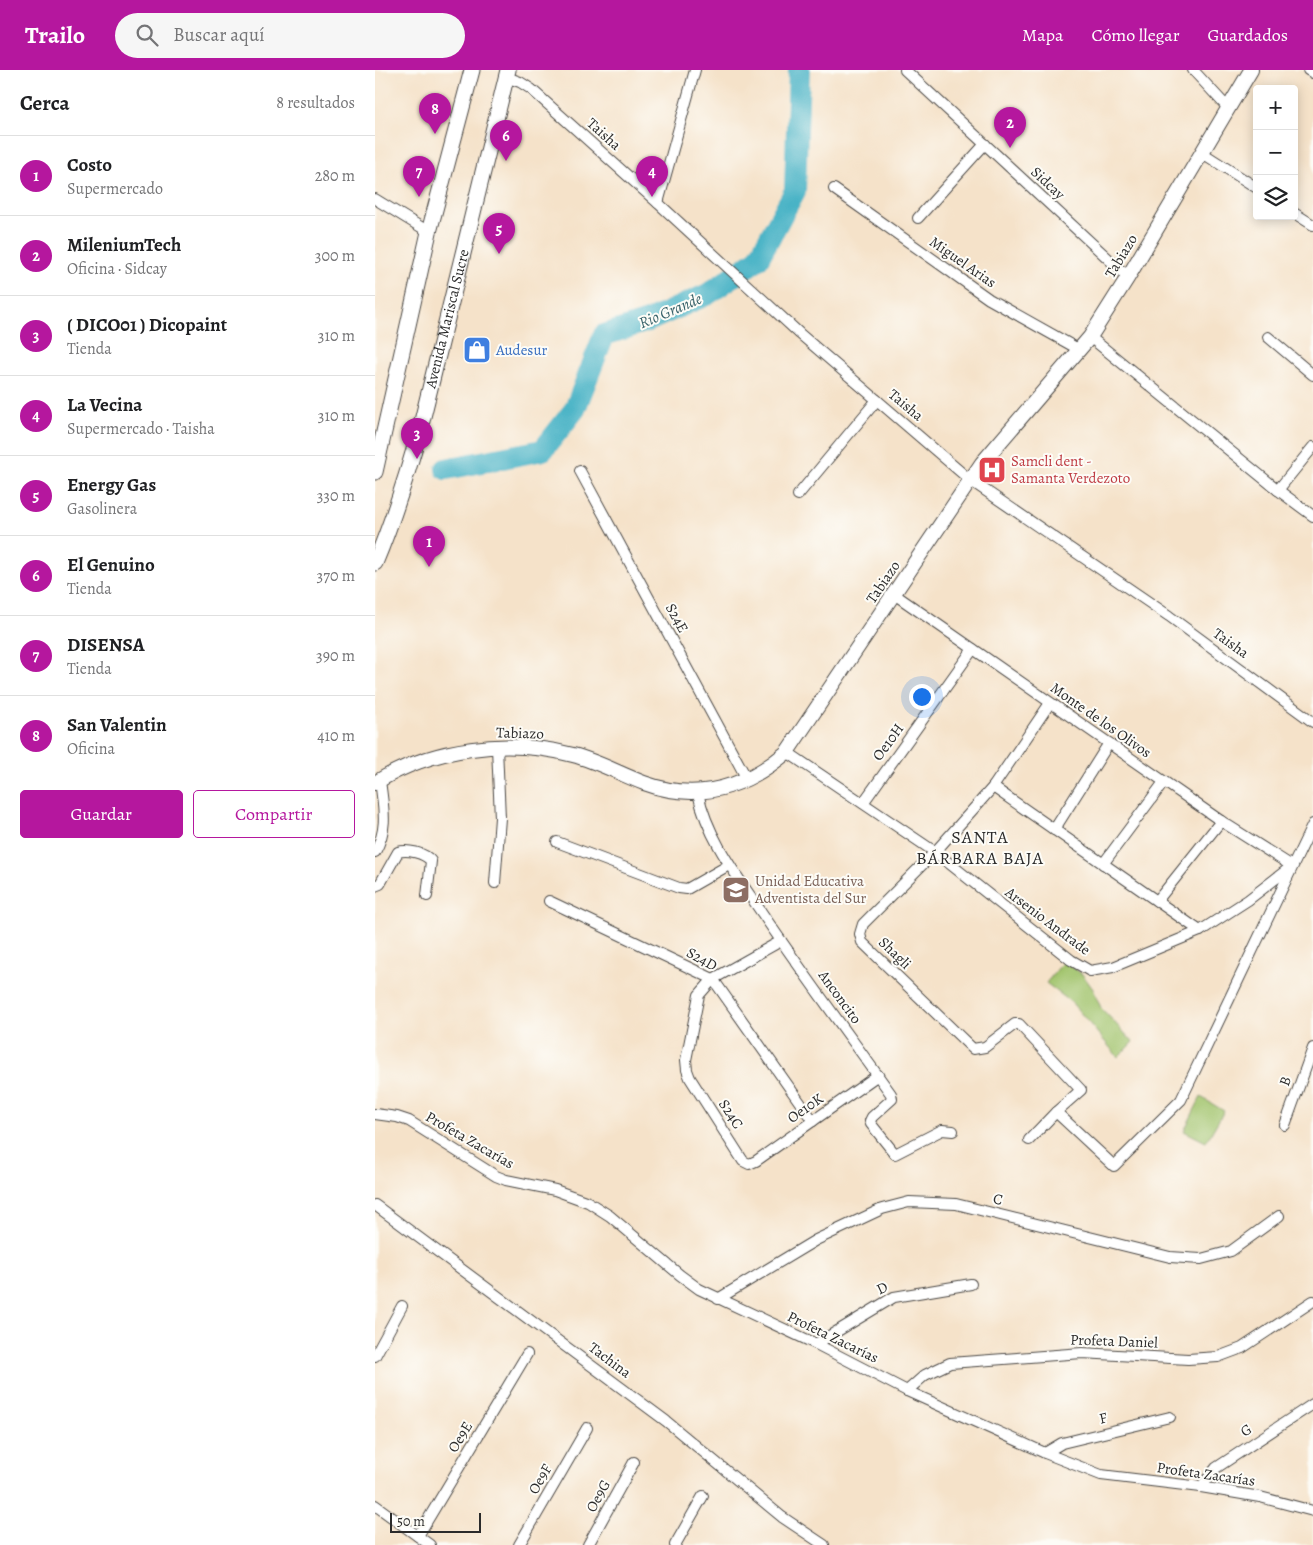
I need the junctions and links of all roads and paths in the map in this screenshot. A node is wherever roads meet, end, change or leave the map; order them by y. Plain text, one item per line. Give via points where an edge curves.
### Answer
1 (472, 70) edge
2 (695, 70) edge
3 (905, 70) edge
4 (1193, 70) edge
5 (1251, 70) edge
6 (1308, 70) edge
7 (507, 73) edge
8 (1313, 74) edge
9 (1228, 108) junction
10 (985, 144) junction
11 (1201, 152) junction
12 (1253, 185) edge
13 (834, 189) dead end
14 (375, 200) edge
15 (658, 202) junction
16 (1298, 216) edge
17 (918, 218) dead end
18 (1313, 225) edge
19 (429, 232) junction
20 (1128, 278) junction
21 (1090, 337) junction
22 (1267, 337) dead end
23 (1080, 350) junction
24 (1313, 375) edge
25 (877, 400) junction
26 (1313, 447) edge
27 (580, 471) dead end
28 (375, 472) edge
29 (971, 480) junction
30 (1278, 490) junction
31 (798, 495) dead end
32 (1313, 516) edge
33 (375, 563) edge
34 (894, 594) junction
35 (973, 649) junction
36 (1050, 702) junction
37 (1313, 722) edge
38 (1109, 743) junction
39 (497, 747) junction
40 (787, 752) junction
41 (747, 779) junction
42 (378, 782) edge
43 (1164, 782) junction
44 (993, 787) junction
45 (698, 793) junction
46 (863, 803) junction
47 (1221, 821) junction
48 (1313, 824) edge
49 (1054, 830) junction
50 (557, 842) dead end
51 (375, 852) edge
52 (935, 852) junction
53 (1103, 864) junction
54 (729, 865) junction
55 (1292, 866) junction
56 (495, 883) dead end
57 (375, 886) edge
58 (427, 896) dead end
59 (549, 901) dead end
60 (1157, 901) junction
61 (1200, 931) junction
62 (781, 941) junction
63 (713, 979) junction
64 (1313, 1048) edge
65 (878, 1075) junction
66 (1056, 1112) junction
67 (375, 1114) edge
68 (813, 1121) junction
69 (1285, 1125) dead end
70 (953, 1131) dead end
71 (1029, 1140) dead end
72 (749, 1164) joint
73 (375, 1205) edge
74 (1279, 1216) dead end
75 (971, 1284) dead end
76 (719, 1299) junction
77 (1313, 1301) edge
78 (402, 1306) dead end
79 (816, 1344) junction
80 (527, 1354) dead end
81 (375, 1356) edge
82 (907, 1391) junction
83 (1313, 1404) edge
84 (1170, 1417) dead end
85 (587, 1428) dead end
86 (1045, 1453) junction
87 (634, 1462) dead end
88 (1201, 1487) junction
89 (703, 1496) dead end
90 (375, 1505) edge
91 (1312, 1510) edge
92 (418, 1536) junction
93 (430, 1545) edge
94 (519, 1545) edge
95 (588, 1545) edge
96 (675, 1545) edge
97 (824, 1545) edge

1 - 19 main road
2 - 15 street
3 - 10 street, Sidcay
4 - 9 street
5 - 9 street, Tabiazo
6 - 8 street
7 - 15 street, Taisha via 531,89
7 - 33 main road, Avenida Mariscal Sucre via 421,425 401,494
9 - 11 street, Tabiazo
10 - 17 street
10 - 20 street, Sidcay
11 - 12 street
11 - 20 street, Tabiazo
13 - 23 street, Miguel Arias via 989,299
14 - 19 street
15 - 25 street, Taisha via 800,334
16 - 18 street
19 - 28 main road
20 - 21 street, Tabiazo
21 - 23 street, Tabiazo
21 - 30 street
22 - 24 street
23 - 29 street, Tabiazo
25 - 29 street, Taisha
25 - 31 street
26 - 30 street
27 - 41 street, S24E
29 - 34 street, Tabiazo
29 - 37 street, Taisha via 1169,616
30 - 32 street
34 - 35 street, Monte de los Olivos
34 - 40 street, Tabiazo
35 - 36 street, Monte de los Olivos
35 - 46 street, Oe10H
36 - 38 street, Monte de los Olivos
36 - 44 street, Shagli
38 - 43 street, Monte de los Olivos
38 - 49 street
39 - 42 street, Tabiazo via 427,759
39 - 45 street, Tabiazo via 544,749 574,755 664,789
39 - 56 street via 500,818
40 - 41 street, Tabiazo
40 - 46 street, Arsenio Andrade
41 - 45 street, Tabiazo
42 - 51 street via 385,826
43 - 47 street, Monte de los Olivos
43 - 53 street
44 - 49 street
44 - 52 street, Shagli
45 - 54 street, Anconcito via 702,812
46 - 52 street, Arsenio Andrade
47 - 55 street, Monte de los Olivos
47 - 60 street
48 - 55 street, Arsenio Andrade
49 - 53 street
50 - 54 street via 679,888 687,889
52 - 61 street, Arsenio Andrade via 1071,960 1090,971 1113,968
52 - 66 street, Shagli via 863,924 860,934 863,942 973,1049 985,1047 1015,1024 1022,1025 1081,1090
53 - 60 street
54 - 62 street, Anconcito
55 - 61 street, Arsenio Andrade
55 - 66 street via 1181,1100 1115,1166
57 - 58 street via 397,852 427,855 431,861
59 - 63 street, S24D
60 - 61 street
62 - 63 street
62 - 65 street, Anconcito
63 - 68 street, S24D
63 - 72 street, S24C via 697,1001 687,1070 743,1161
64 - 69 street, B
65 - 68 street, Oe10K
65 - 70 street, Anconcito via 893,1099 870,1121 895,1154 942,1130
66 - 71 street, Shagli
67 - 76 street, Profeta Zacarías via 409,1122 496,1176 555,1190 588,1202 610,1216 679,1276
68 - 72 street, Oe10K
73 - 97 street, Tachina via 666,1421 782,1517
74 - 76 street, C via 1231,1251 1201,1259 1170,1257 956,1204 909,1202 883,1208 816,1240
75 - 79 street, D via 894,1298
76 - 79 street, Profeta Zacarías
77 - 82 street, Profeta Daniel via 1242,1348 1218,1357 1188,1360 1082,1353 950,1363 925,1375
78 - 81 street
79 - 82 street, Profeta Zacarías
80 - 92 street, Oe9E
82 - 86 street, Profeta Zacarías
83 - 88 street, G via 1216,1468
84 - 86 street, F via 1062,1442
85 - 94 street, Oe9F
86 - 88 street, Profeta Zacarías via 1101,1475
87 - 95 street, Oe9G
88 - 91 street, Profeta Zacarías
89 - 96 street
90 - 92 street
92 - 93 street

